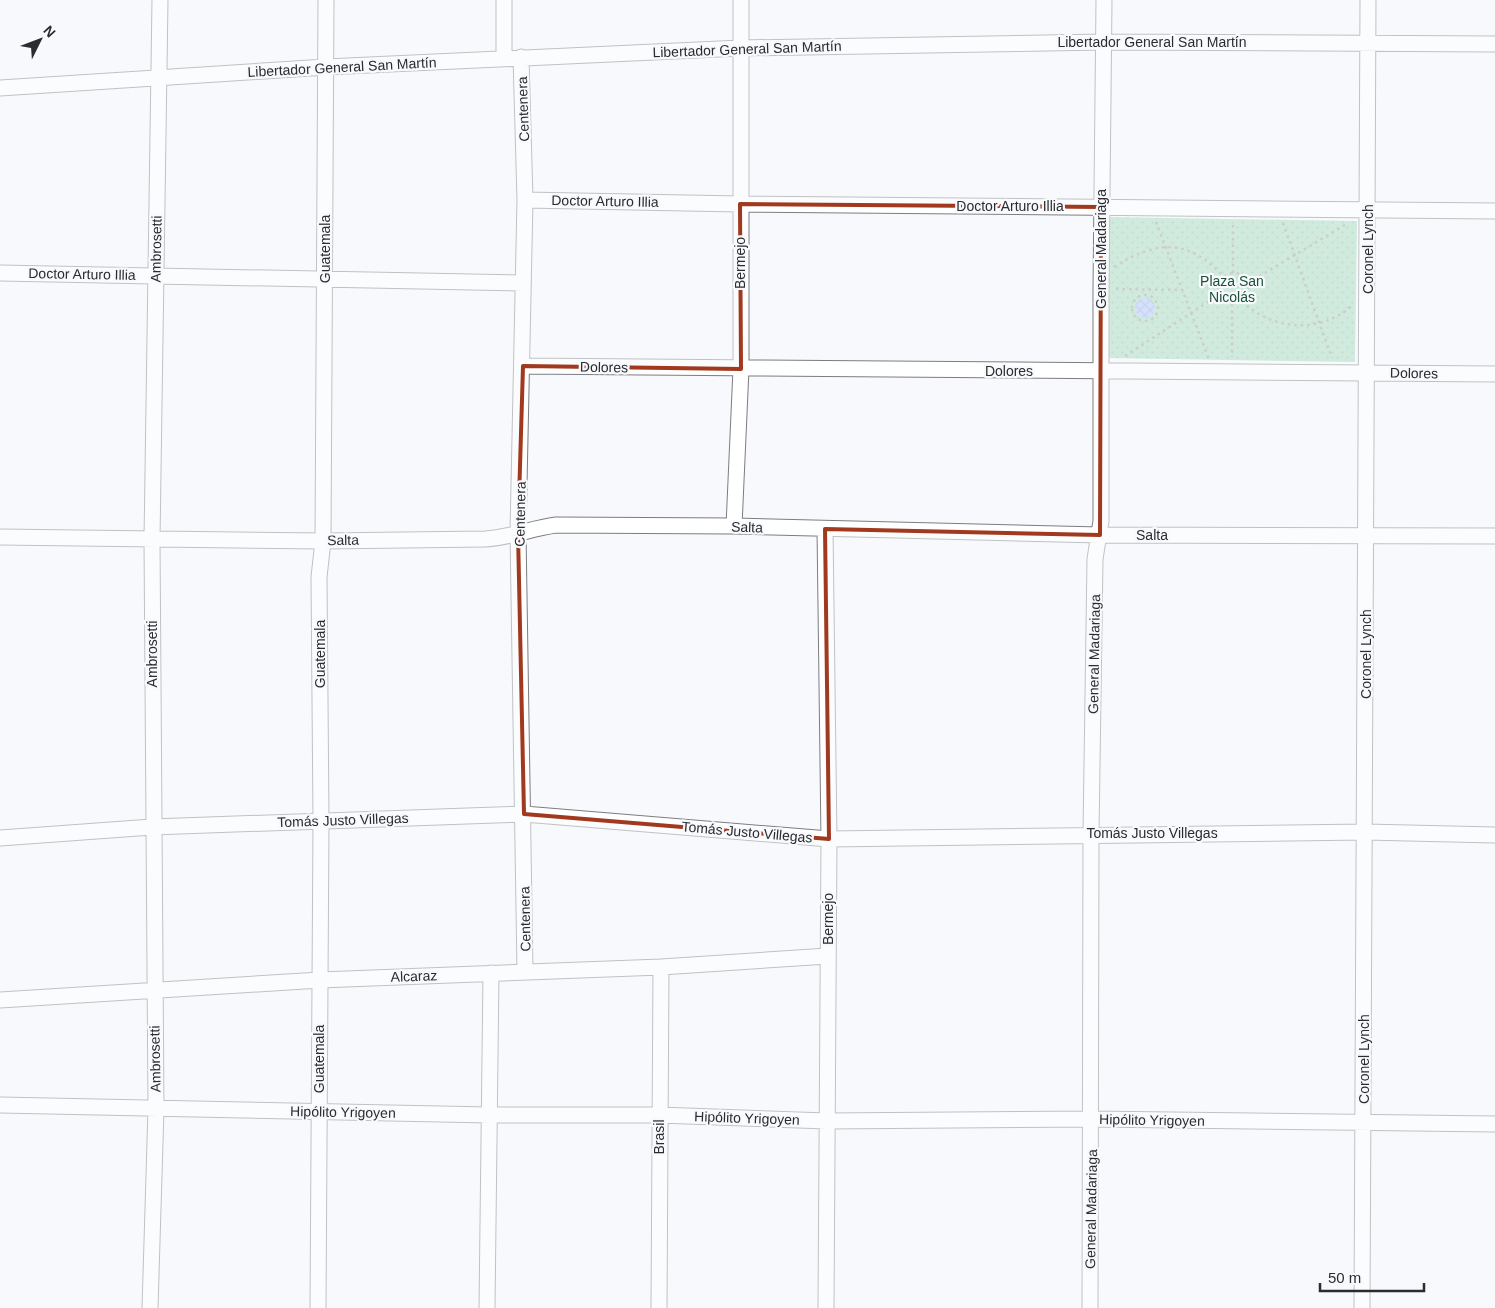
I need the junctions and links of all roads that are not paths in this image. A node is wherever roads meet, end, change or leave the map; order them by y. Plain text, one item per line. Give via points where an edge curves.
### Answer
1 (160, 0) edge
2 (326, 0) edge
3 (504, 0) edge
4 (741, 0) edge
5 (1104, 0) edge
6 (1368, 0) edge
7 (1104, 42) junction
8 (1368, 42) junction
9 (1495, 44) edge
10 (741, 48) junction
11 (504, 57) junction
12 (521, 57) junction
13 (326, 67) junction
14 (160, 78) junction
15 (0, 88) edge
16 (525, 200) junction
17 (740, 204) junction
18 (1102, 207) junction
19 (1368, 211) junction
20 (1495, 211) edge
21 (0, 273) edge
22 (156, 276) junction
23 (324, 280) junction
24 (523, 283) junction
25 (524, 366) junction
26 (741, 370) junction
27 (1102, 372) junction
28 (1367, 372) junction
29 (1495, 374) edge
30 (734, 526) junction
31 (825, 529) junction
32 (518, 533) junction
33 (1366, 534) junction
34 (1100, 535) junction
35 (1495, 536) edge
36 (0, 537) edge
37 (152, 540) junction
38 (323, 541) junction
39 (524, 814) junction
40 (321, 821) junction
41 (152, 827) junction
42 (1366, 832) junction
43 (1091, 834) junction
44 (1495, 835) edge
45 (0, 838) edge
46 (829, 839) junction
47 (828, 956) junction
48 (661, 967) junction
49 (525, 971) junction
50 (491, 973) junction
51 (320, 980) junction
52 (154, 991) junction
53 (0, 1000) edge
54 (0, 1105) edge
55 (156, 1109) junction
56 (319, 1112) junction
57 (490, 1114) junction
58 (659, 1115) junction
59 (1092, 1119) junction
60 (828, 1121) junction
61 (1364, 1123) junction
62 (1495, 1124) edge
63 (150, 1308) edge
64 (318, 1308) edge
65 (488, 1308) edge
66 (659, 1308) edge
67 (826, 1308) edge
68 (1090, 1308) edge
69 (1362, 1308) edge

1 - 14 street, Ambrosetti
2 - 13 street, Guatemala
3 - 11 street
4 - 10 street, Bermejo
5 - 7 street, General Madariaga
6 - 8 street, Coronel Lynch
7 - 8 street, Libertador General San Martín
7 - 10 street, Libertador General San Martín
7 - 18 street, General Madariaga
8 - 9 street, Libertador General San Martín
8 - 19 street, Coronel Lynch
10 - 12 street, Libertador General San Martín
10 - 17 street, Bermejo
11 - 12 street, Libertador General San Martín
11 - 13 street, Libertador General San Martín
12 - 16 street, Centenera
13 - 14 street, Libertador General San Martín
13 - 23 street, Guatemala
14 - 15 street, Libertador General San Martín
14 - 22 street, Ambrosetti
16 - 17 street, Doctor Arturo Illia
16 - 24 street, Centenera
17 - 18 street, Doctor Arturo Illia
17 - 26 street, Bermejo
18 - 19 street, Doctor Arturo Illia
18 - 27 street, General Madariaga
19 - 20 street, Doctor Arturo Illia
19 - 28 street, Coronel Lynch
21 - 22 street, Doctor Arturo Illia
22 - 23 street, Doctor Arturo Illia
22 - 37 street, Ambrosetti
23 - 24 street, Doctor Arturo Illia
23 - 38 street, Guatemala
24 - 25 street, Centenera
25 - 26 street, Dolores
25 - 32 street, Centenera
26 - 27 street, Dolores
26 - 30 street, Bermejo
27 - 28 street, Dolores
27 - 34 street, General Madariaga
28 - 29 street, Dolores
28 - 33 street, Coronel Lynch
30 - 31 street, Salta
30 - 32 street, Salta via 556,525
31 - 34 street, Salta
31 - 46 street, Bermejo
32 - 38 street, Salta via 493,539
32 - 39 street, Centenera
33 - 34 street, Salta
33 - 35 street, Salta
33 - 42 street, Coronel Lynch
34 - 43 street, General Madariaga via 1095,559
36 - 37 street, Salta
37 - 38 street, Salta
37 - 41 street, Ambrosetti
38 - 40 street, Guatemala via 319,577
39 - 40 street, Tomás Justo Villegas
39 - 46 street, Tomás Justo Villegas
39 - 49 street, Centenera
40 - 41 street, Tomás Justo Villegas
40 - 51 street, Guatemala
41 - 45 street, Tomás Justo Villegas
41 - 52 street, Ambrosetti
42 - 43 street, Tomás Justo Villegas
42 - 44 street, Tomás Justo Villegas
42 - 61 street, Coronel Lynch
43 - 46 street, Tomás Justo Villegas
43 - 59 street, General Madariaga
46 - 47 street, Bermejo
47 - 48 street, Alcaraz
47 - 60 street, Bermejo
48 - 49 street, Alcaraz
48 - 58 street, Brasil
49 - 50 street, Alcaraz
50 - 51 street, Alcaraz
50 - 57 street
51 - 52 street, Alcaraz
51 - 56 street, Guatemala
52 - 53 street, Alcaraz
52 - 55 street, Ambrosetti
54 - 55 street, Hipólito Yrigoyen
55 - 56 street, Hipólito Yrigoyen
55 - 63 street, Ambrosetti
56 - 57 street, Hipólito Yrigoyen
56 - 64 street, Guatemala
57 - 58 street, Hipólito Yrigoyen
57 - 65 street
58 - 60 street, Hipólito Yrigoyen
58 - 66 street, Brasil
59 - 60 street, Hipólito Yrigoyen
59 - 61 street, Hipólito Yrigoyen
59 - 68 street, General Madariaga
60 - 67 street, Bermejo
61 - 62 street, Hipólito Yrigoyen
61 - 69 street, Coronel Lynch

